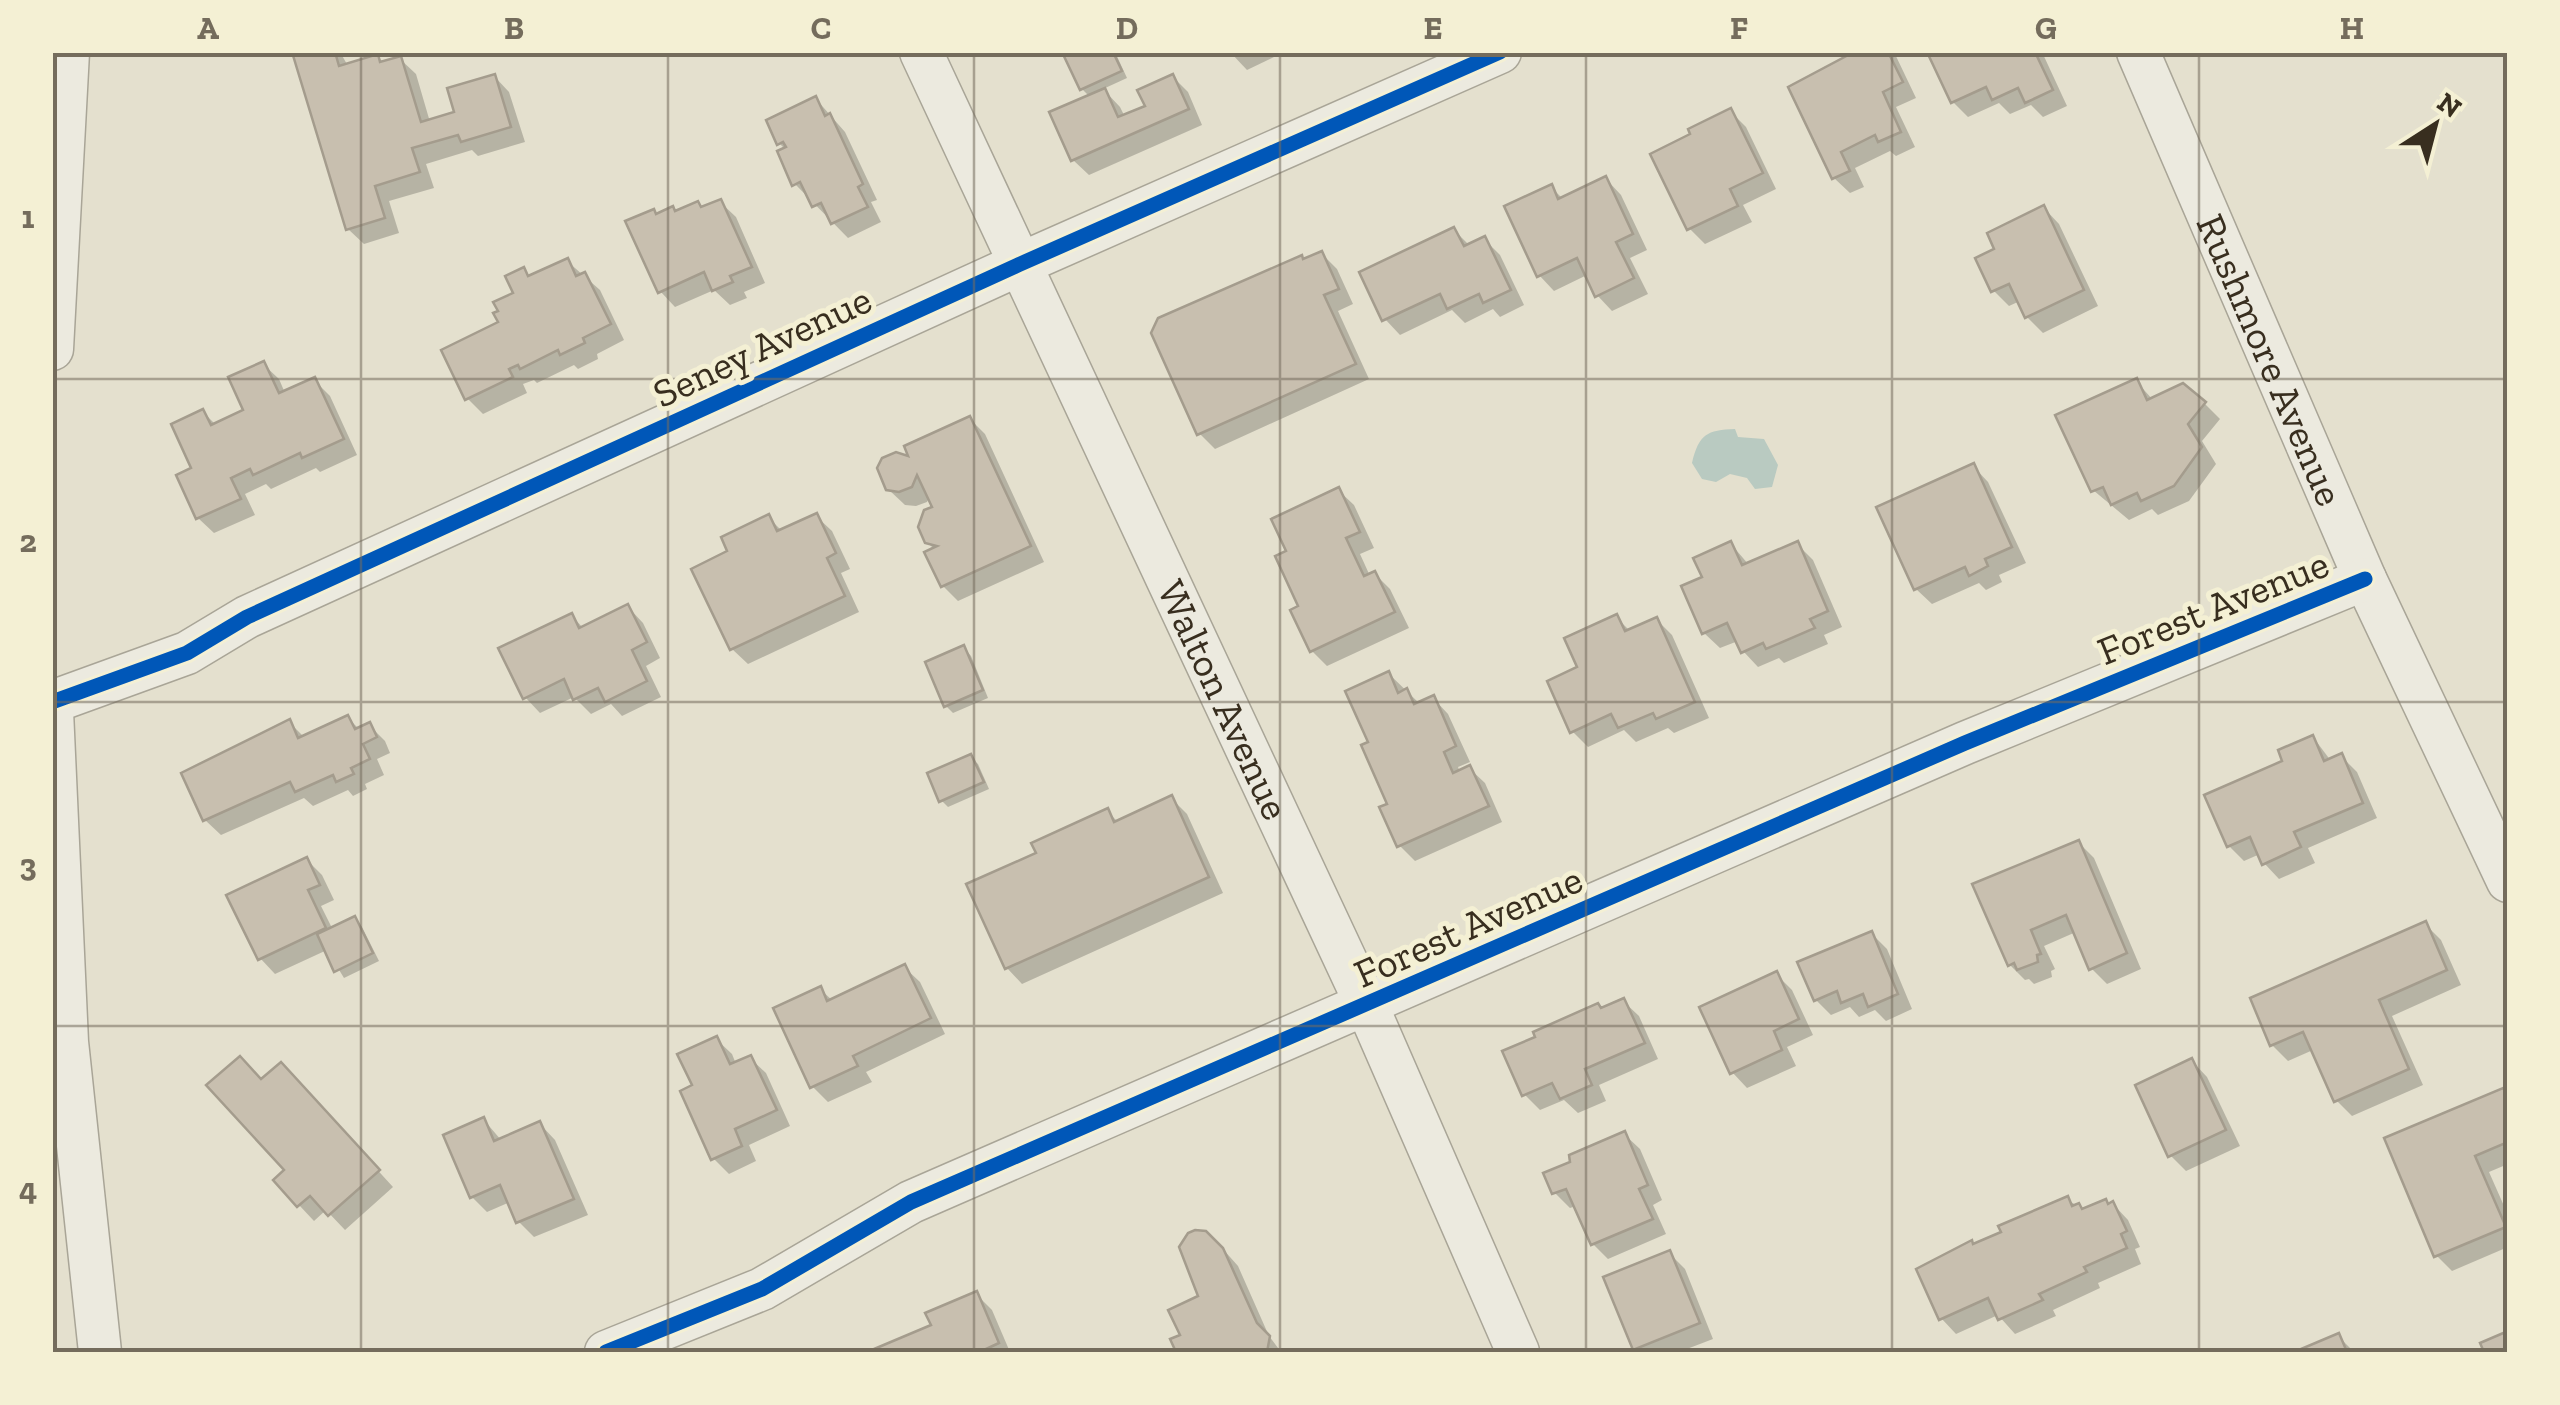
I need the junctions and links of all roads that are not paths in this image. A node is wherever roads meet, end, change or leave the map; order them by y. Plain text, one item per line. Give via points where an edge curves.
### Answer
1 (68, 52) edge
2 (921, 52) edge
3 (1500, 52) edge
4 (2138, 52) edge
5 (1018, 265) junction
6 (52, 349) edge
7 (2366, 580) junction
8 (52, 702) edge
9 (52, 712) edge
10 (2508, 881) edge
11 (1366, 1006) junction
12 (100, 1352) edge
13 (606, 1352) edge
14 (1518, 1352) edge

1 - 6 street
2 - 5 street, Walton Avenue
3 - 5 street, Seney Avenue
4 - 7 street, Rushmore Avenue
5 - 8 street, Seney Avenue via 247,618 188,653
5 - 11 street, Walton Avenue
7 - 10 street, Rushmore Avenue
7 - 11 street, Forest Avenue via 1966,742
9 - 12 street via 67,1042
11 - 13 street, Forest Avenue via 911,1202 762,1289
11 - 14 street, Walton Avenue

